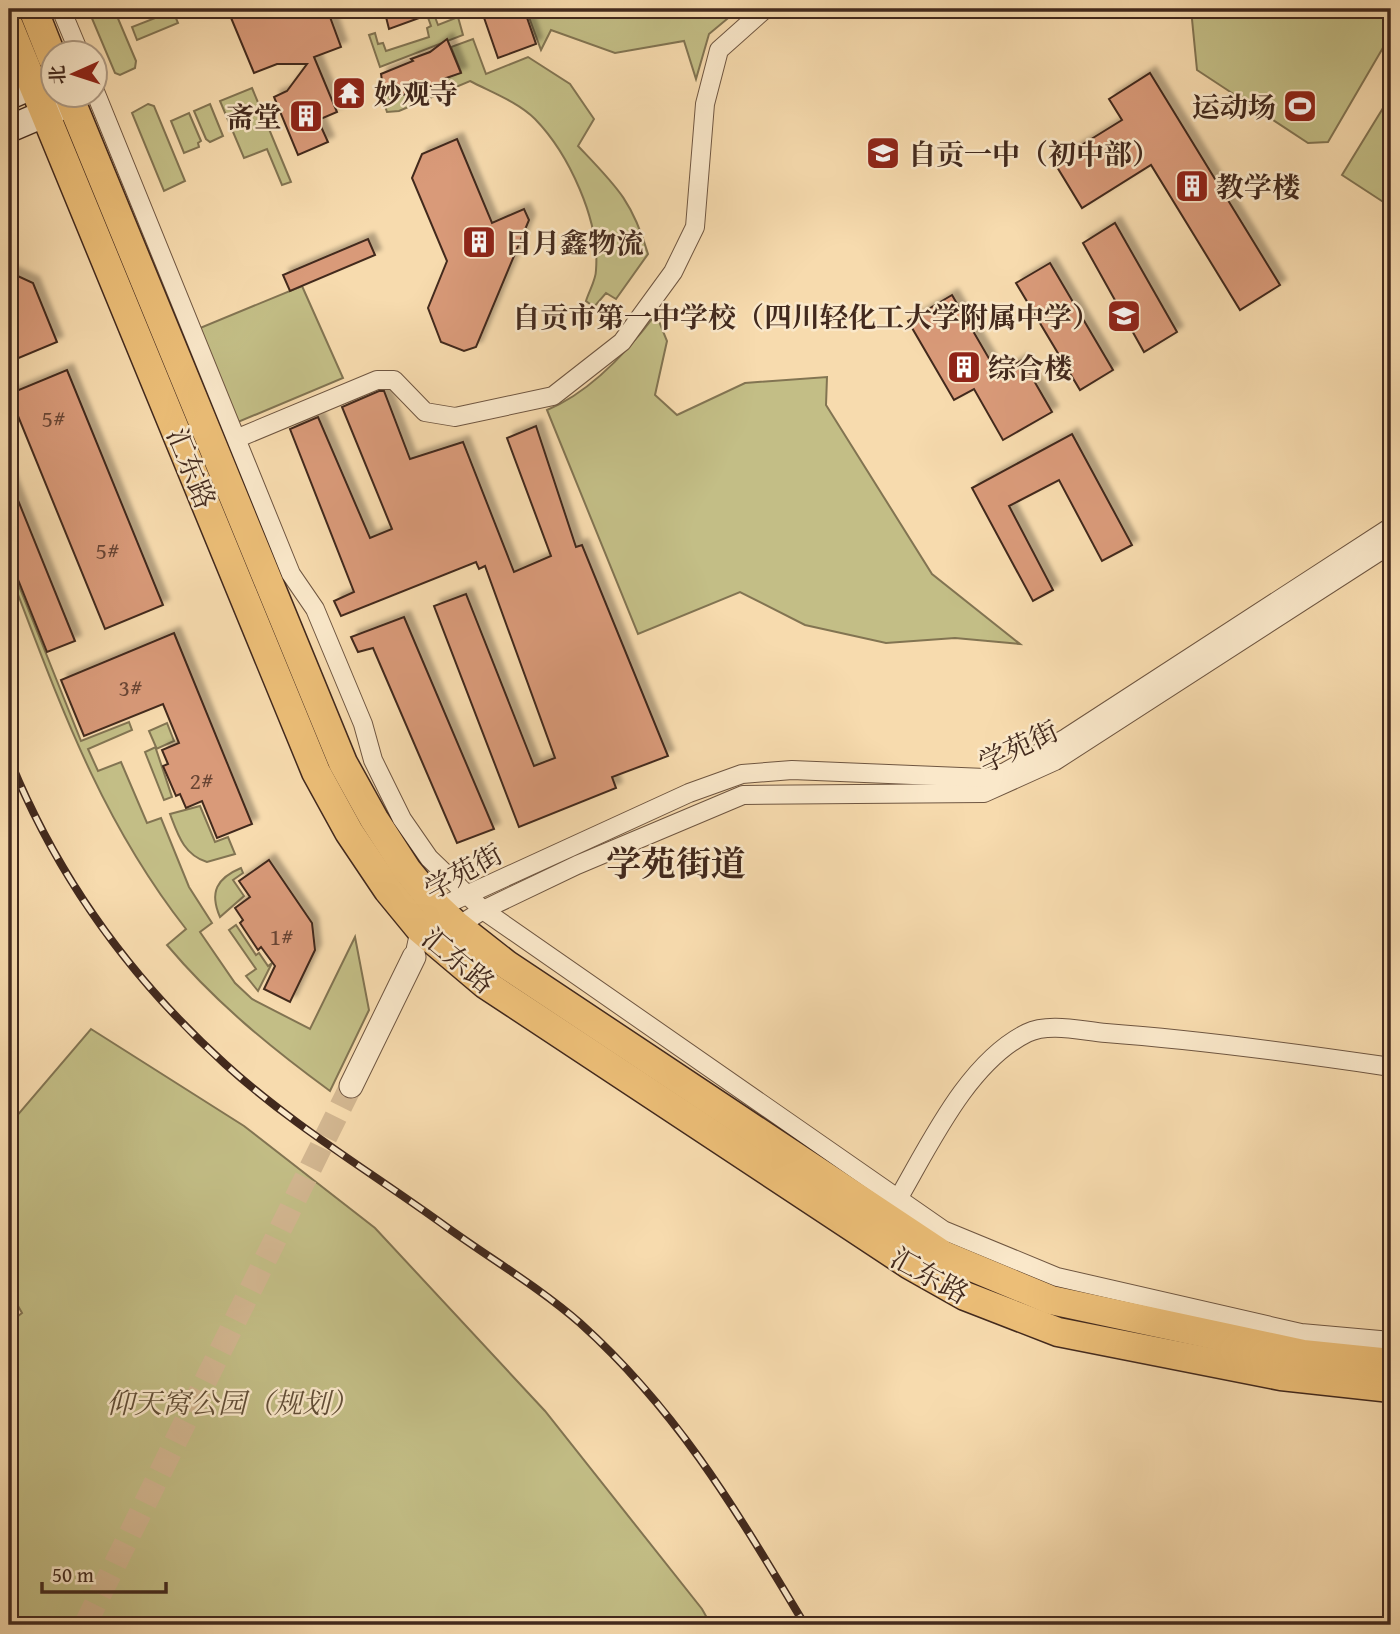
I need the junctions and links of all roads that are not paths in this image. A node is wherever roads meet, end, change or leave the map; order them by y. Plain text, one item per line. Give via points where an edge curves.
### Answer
1 (33, 9) edge
2 (61, 9) edge
3 (765, 9) edge
4 (9, 26) edge
5 (44, 38) edge
6 (73, 38) edge
7 (31, 86) edge
8 (56, 108) edge
9 (83, 108) edge
10 (84, 108) edge
11 (46, 114) junction
12 (9, 129) edge
13 (238, 438) junction
14 (1391, 527) edge
15 (1391, 544) edge
16 (466, 894) junction
17 (483, 910) junction
18 (433, 933) junction
19 (1391, 1067) edge
20 (351, 1086) tunnel mouth
21 (898, 1199) junction
22 (1391, 1341) edge
23 (1391, 1363) edge
24 (1391, 1388) edge

1 - 5 main road
2 - 6 street
3 - 13 street via 719,50 705,104 695,227 673,272 622,342 554,396 530,402 455,417 425,412 394,380 377,380
4 - 7 main road, 汇东路
7 - 11 main road, 汇东路
8 - 11 main road
9 - 18 main road, 汇东路 via 343,763
10 - 13 street
11 - 12 main road
11 - 18 main road, 汇东路 via 316,772 388,890
13 - 16 street via 291,573 315,610 396,807 429,858
14 - 16 street, 学苑街 via 1066,738 1005,772 985,778 792,770 742,774 689,793
15 - 17 street, 学苑街 via 1055,761 1011,783 984,793 743,795
16 - 17 street
16 - 18 street, 学苑街
17 - 18 street, 学苑街
17 - 21 street
18 - 20 street
18 - 23 main road, 汇东路 via 507,965 943,1255 1051,1300 1303,1354
18 - 24 main road, 汇东路 via 485,984 885,1251 965,1296 1058,1332 1281,1376
19 - 21 street via 1139,1035 1047,1028 1028,1032 999,1051 975,1076
21 - 22 street via 943,1230 1057,1278 1301,1333

